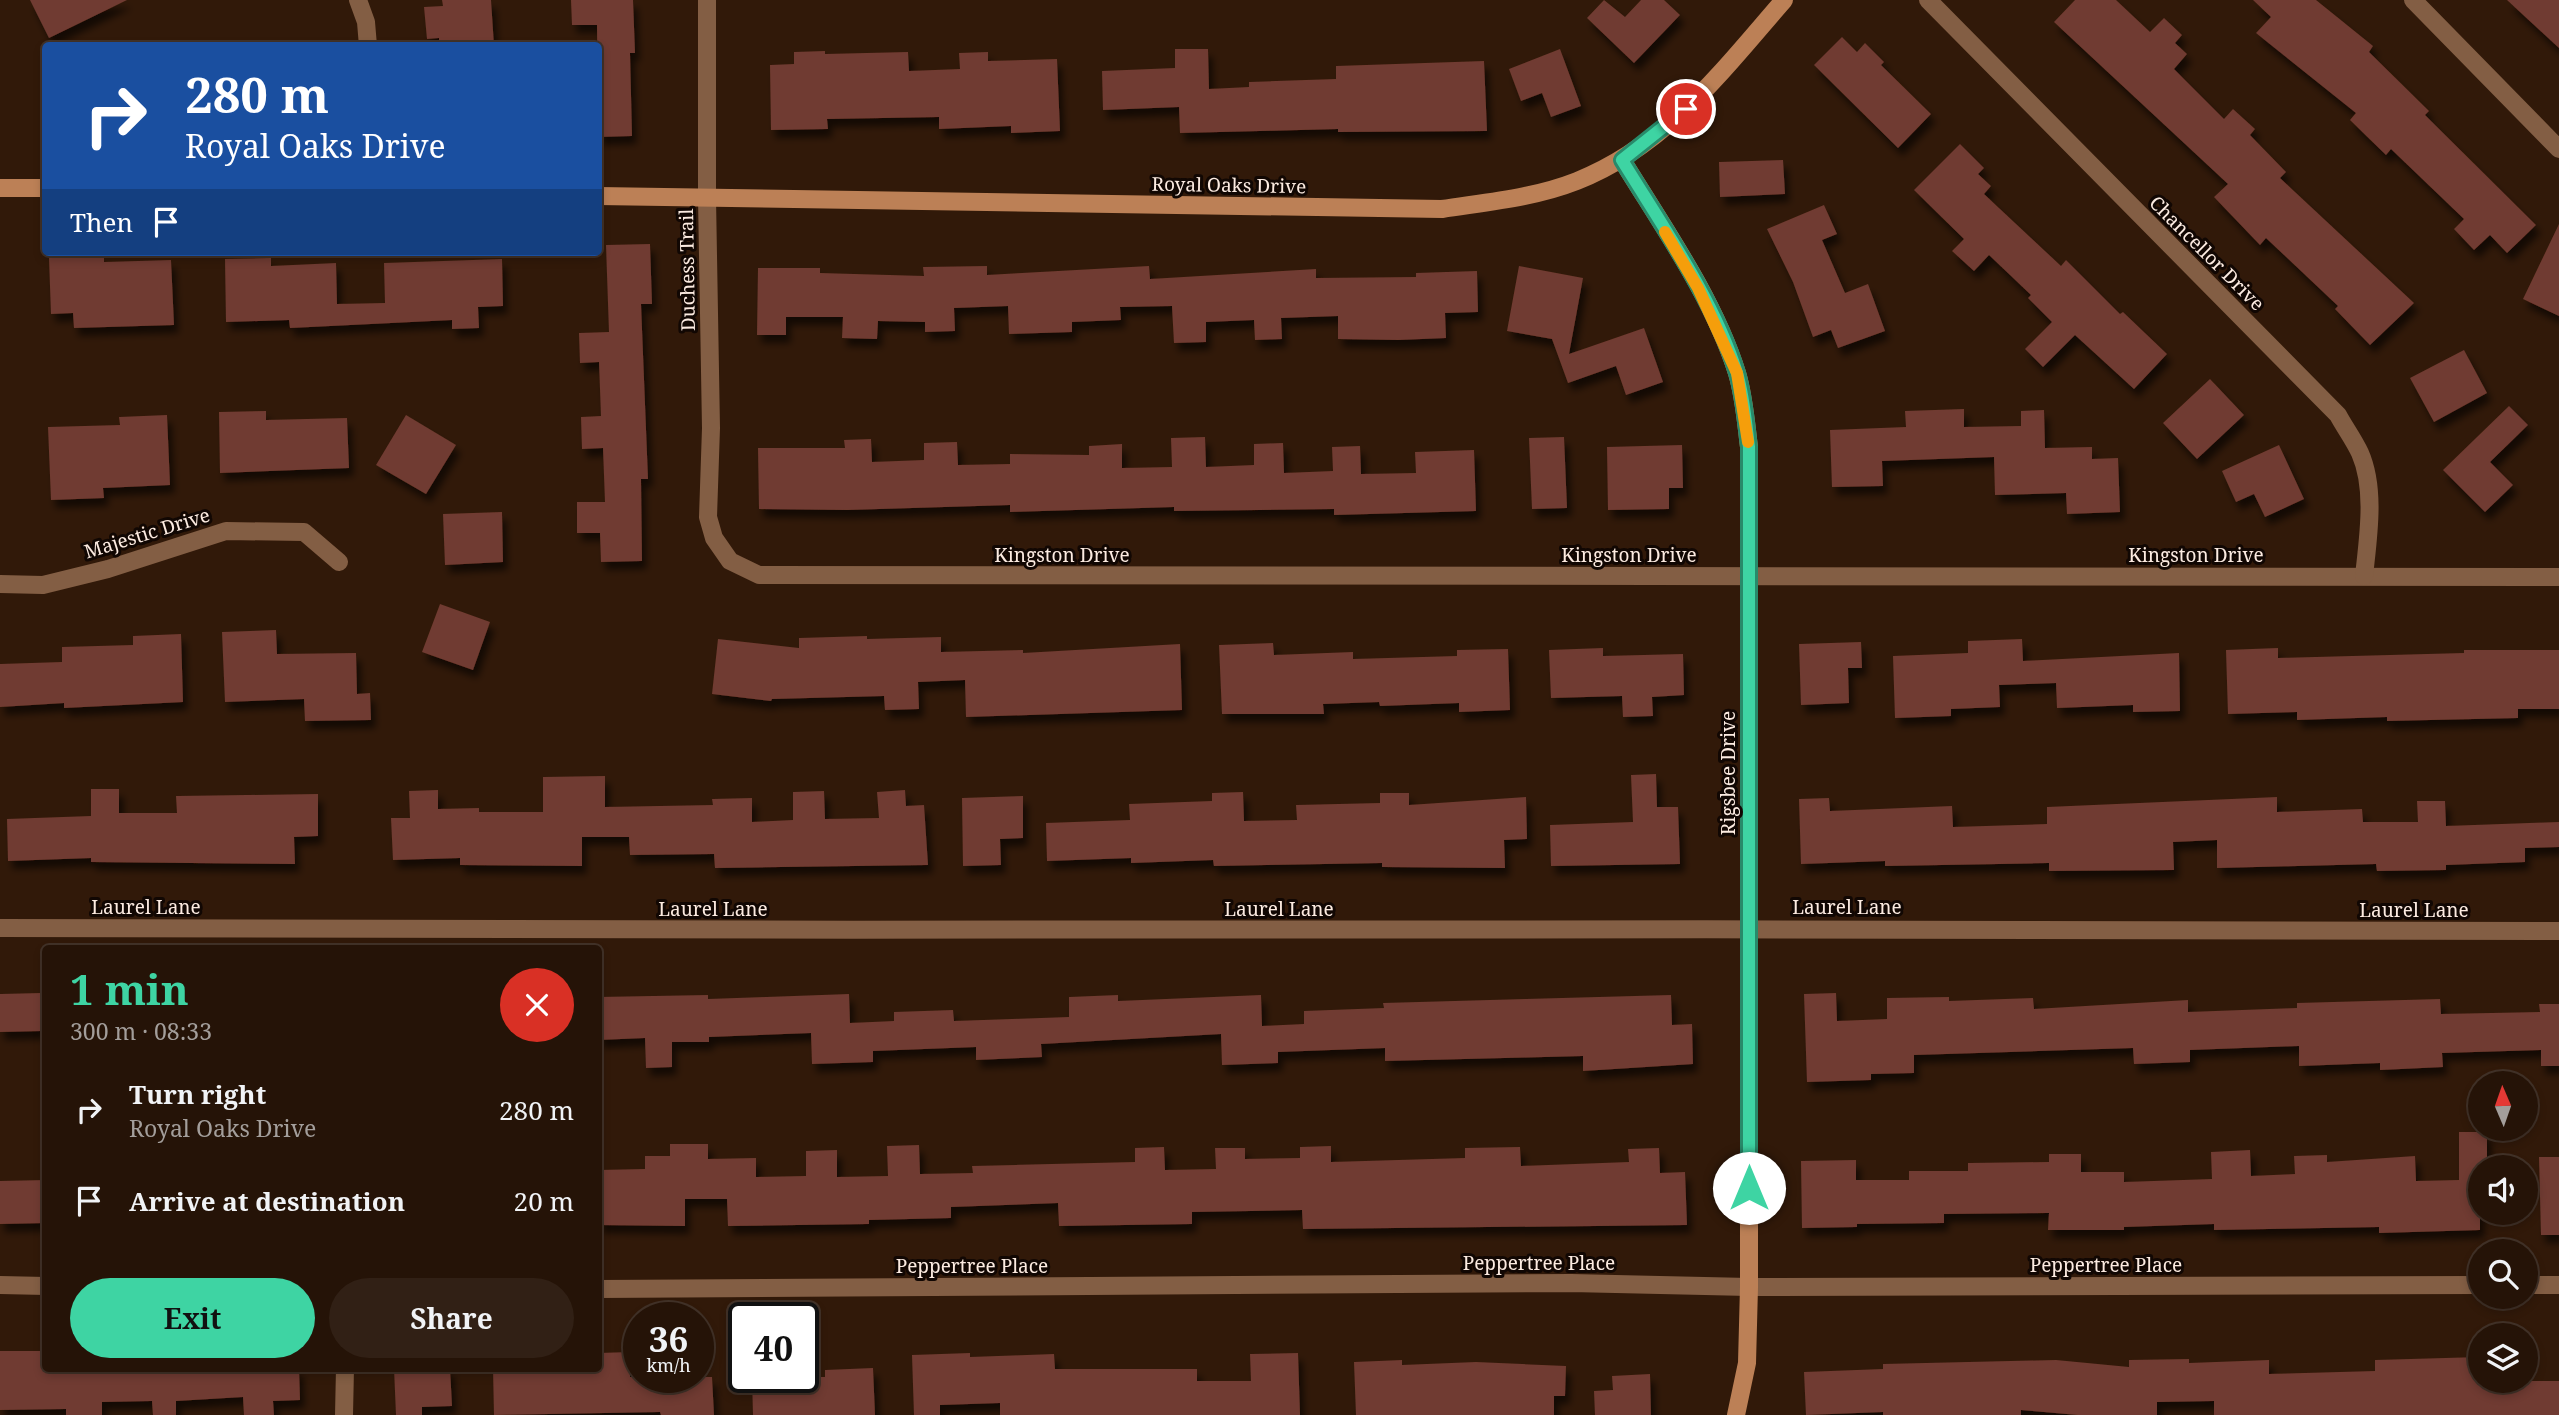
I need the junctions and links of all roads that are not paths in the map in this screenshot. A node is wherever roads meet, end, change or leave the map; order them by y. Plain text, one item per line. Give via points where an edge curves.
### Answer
1 (358, 0) edge
2 (707, 0) edge
3 (1784, 0) edge
4 (1928, 0) edge
5 (2413, 0) edge
6 (368, 42) edge
7 (2559, 149) edge
8 (1622, 160) junction
9 (0, 188) edge
10 (42, 188) edge
11 (602, 196) edge
12 (706, 198) junction
13 (714, 538) joint
14 (340, 562) dead end
15 (1749, 576) junction
16 (2364, 576) junction
17 (2559, 577) edge
18 (0, 584) edge
19 (0, 928) edge
20 (1749, 928) junction
21 (349, 929) junction
22 (2559, 931) edge
23 (349, 945) edge
24 (2559, 1284) edge
25 (0, 1285) edge
26 (2468, 1285) edge
27 (2538, 1285) edge
28 (42, 1286) edge
29 (1749, 1287) junction
30 (602, 1289) edge
31 (345, 1372) edge
32 (344, 1415) edge
33 (1736, 1415) edge

1 - 6 street
2 - 12 street, Duchess Trail
3 - 8 street, Royal Oaks Drive via 1673,123
4 - 16 street, Chancellor Drive via 2338,415 2361,454 2367,484
5 - 7 street
8 - 12 street, Royal Oaks Drive via 1576,181 1523,196 1442,209
8 - 15 street, Rigsbee Drive via 1688,270 1737,373 1749,447
9 - 10 street
11 - 12 street, Royal Oaks Drive
12 - 13 street, Duchess Trail via 711,428 707,498
13 - 15 street, Kingston Drive via 730,561 759,575
14 - 18 street, Majestic Drive via 304,532 226,531 69,578 43,584
15 - 16 street, Kingston Drive
15 - 20 street, Rigsbee Drive
16 - 17 street, Kingston Drive
19 - 21 street, Laurel Lane
20 - 21 street, Laurel Lane
20 - 22 street, Laurel Lane
20 - 29 street, Rigsbee Drive
21 - 23 street
24 - 27 street
25 - 28 street
26 - 29 street, Peppertree Place
29 - 30 street, Peppertree Place via 1571,1283
29 - 33 street, Rigsbee Drive via 1747,1363
31 - 32 street

